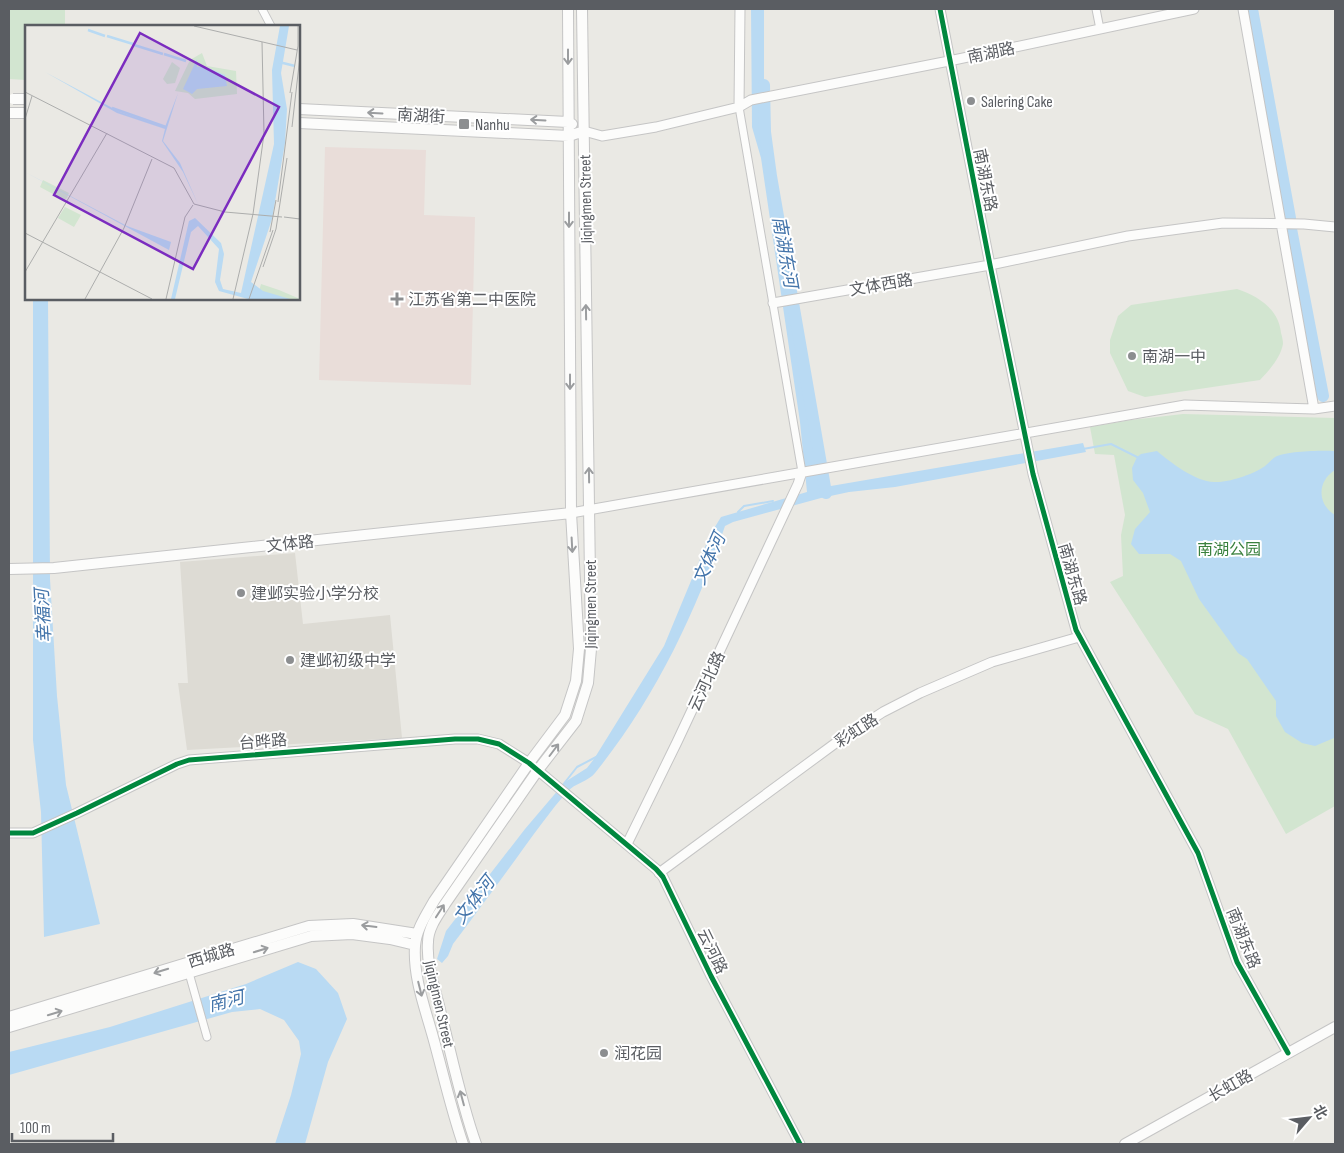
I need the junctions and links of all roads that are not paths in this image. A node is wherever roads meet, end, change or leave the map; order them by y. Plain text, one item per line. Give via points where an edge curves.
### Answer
1 (262, 9) edge
2 (568, 9) edge
3 (582, 9) edge
4 (740, 9) edge
5 (940, 9) edge
6 (1096, 9) edge
7 (1194, 9) edge
8 (1243, 9) edge
9 (270, 25) edge
10 (1100, 29) junction
11 (949, 61) junction
12 (11, 99) edge
13 (25, 99) edge
14 (739, 107) junction
15 (300, 109) edge
16 (11, 113) edge
17 (25, 114) edge
18 (568, 122) junction
19 (300, 124) edge
20 (584, 131) junction
21 (569, 136) junction
22 (1282, 223) junction
23 (1335, 227) edge
24 (990, 265) junction
25 (777, 302) junction
26 (1335, 406) edge
27 (1314, 409) junction
28 (1024, 432) junction
29 (803, 471) junction
30 (589, 509) junction
31 (571, 513) junction
32 (9, 569) edge
33 (1079, 637) junction
34 (529, 763) junction
35 (538, 770) junction
36 (552, 781) joint
37 (9, 833) edge
38 (627, 844) junction
39 (660, 873) junction
40 (418, 934) junction
41 (415, 945) junction
42 (189, 973) junction
43 (9, 1016) edge
44 (9, 1027) edge
45 (1335, 1027) edge
46 (207, 1037) dead end
47 (1288, 1053) junction
48 (463, 1144) edge
49 (476, 1144) edge
50 (800, 1144) edge
51 (1125, 1144) edge

1 - 9 street
2 -> 18 main road, Jiqingmen Street
3 - 20 main road, Jiqingmen Street
4 - 14 street
5 - 11 street, 南湖东路
6 - 10 street
7 - 10 street, 南湖路
8 - 22 street
10 - 11 street, 南湖路
11 - 14 street, 南湖路 via 751,100
11 - 24 street, 南湖东路
12 - 13 main road, bridge
14 - 20 street via 602,136
14 - 25 street
18 -> 15 main road, 南湖街
16 - 17 main road
18 - 20 main road, 南湖街
18 - 21 main road, Jiqingmen Street
19 - 21 main road, 南湖街
20 - 21 main road, 南湖街
30 -> 20 main road, Jiqingmen Street
21 -> 31 main road, Jiqingmen Street
22 - 23 street, 文体西路
22 - 24 street, 文体西路 via 1223,223 1147,233
22 - 27 street
24 - 25 street, 文体西路
24 - 28 street, 南湖东路
25 - 29 street
26 - 27 street
27 - 28 street via 1185,405
28 - 29 street
28 - 33 street, 南湖东路
29 - 30 street
29 - 38 street, 云河北路
30 - 31 street
35 -> 30 main road, Jiqingmen Street via 576,721 588,683 591,649
31 - 32 main road, 文体路 via 51,568
31 -> 34 main road, Jiqingmen Street via 578,649 576,681 565,715
33 - 39 street, 彩虹路 via 992,662 884,712 837,742
33 - 47 street, 南湖东路 via 1198,853 1237,962
34 - 35 street, 台晔路
34 - 37 street, 台晔路 via 500,744 478,739 189,760 32,833
34 - 40 main road, Jiqingmen Street via 434,901
35 - 36 street, 台晔路
49 -> 35 main road, Jiqingmen Street via 437,998 428,941 434,920
36 - 38 street, 云河路
38 - 39 street, 云河路
39 - 50 street, 云河路
40 - 41 main road, Jiqingmen Street
40 -> 43 main road, 西城路 via 353,924 309,926
42 -> 41 main road, 西城路 via 311,936 352,934
41 -> 48 main road, Jiqingmen Street via 415,970
44 -> 42 main road, 西城路
42 - 46 street
45 - 47 main road, 长虹路
47 - 51 main road, 长虹路

